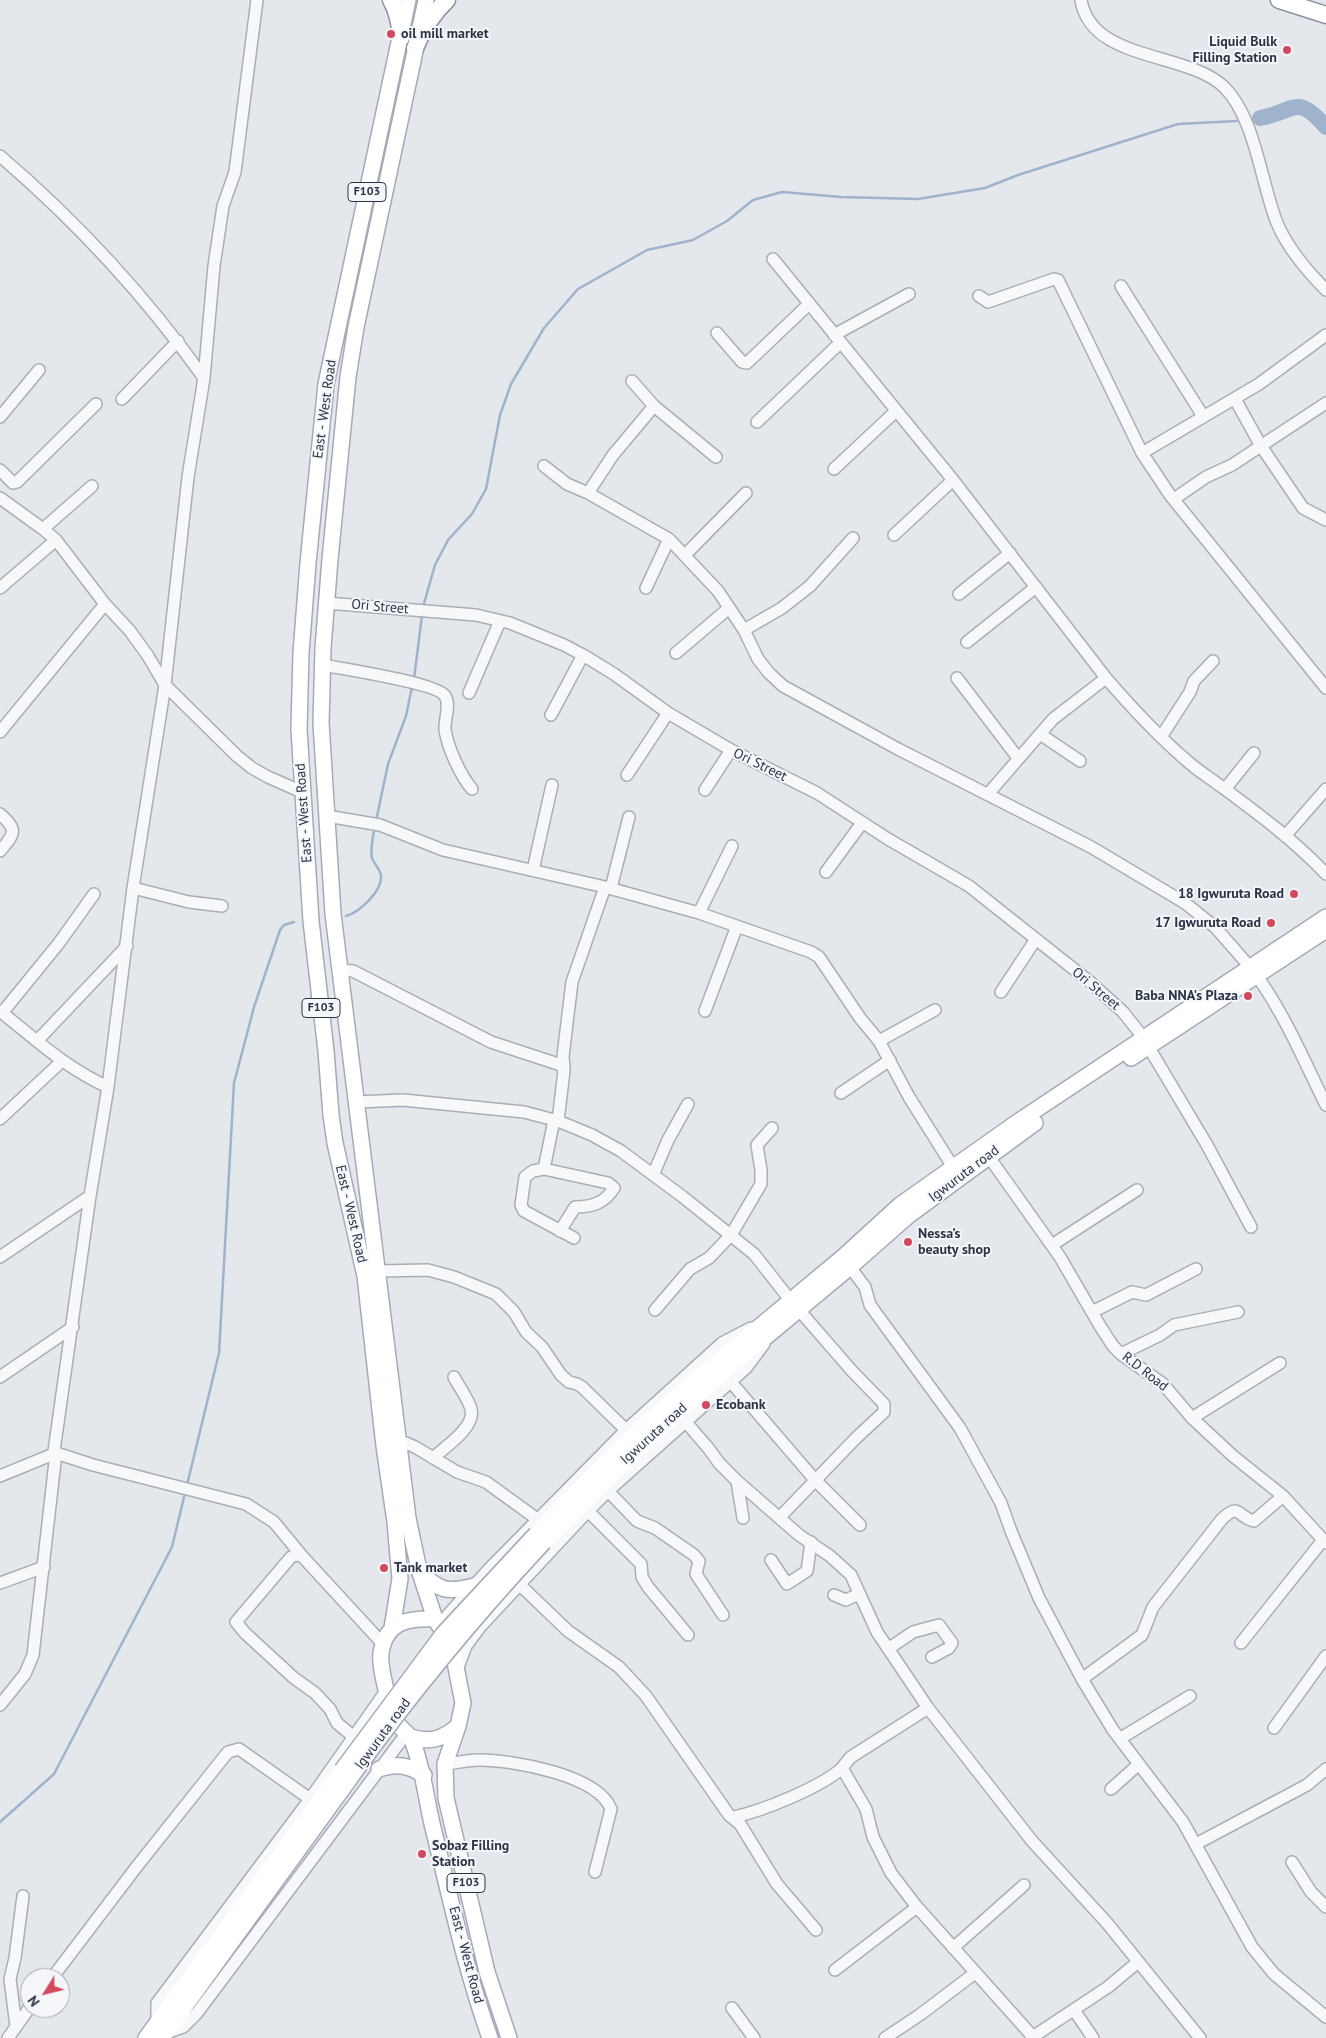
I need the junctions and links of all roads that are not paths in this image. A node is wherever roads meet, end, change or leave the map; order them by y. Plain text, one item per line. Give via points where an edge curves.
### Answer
1 (257, 0) edge
2 (391, 0) edge
3 (408, 0) edge
4 (426, 0) edge
5 (447, 0) edge
6 (1081, 0) edge
7 (1279, 0) edge
8 (1326, 15) edge
9 (400, 38) junction
10 (415, 48) junction
11 (0, 156) edge
12 (374, 161) junction
13 (389, 165) junction
14 (773, 259) dead end
15 (1121, 286) dead end
16 (1326, 290) edge
17 (909, 294) dead end
18 (979, 296) dead end
19 (808, 304) junction
20 (717, 333) dead end
21 (1326, 335) edge
22 (837, 339) junction
23 (178, 341) junction
24 (39, 370) dead end
25 (204, 378) junction
26 (632, 381) dead end
27 (122, 399) dead end
28 (1235, 399) junction
29 (1326, 403) edge
30 (96, 404) dead end
31 (654, 406) junction
32 (896, 411) junction
33 (1203, 416) junction
34 (0, 417) edge
35 (757, 422) dead end
36 (1261, 446) junction
37 (1142, 453) junction
38 (716, 457) dead end
39 (544, 466) dead end
40 (834, 469) dead end
41 (0, 470) edge
42 (953, 480) junction
43 (92, 486) dead end
44 (588, 493) junction
45 (746, 493) dead end
46 (1174, 499) junction
47 (3, 505) edge
48 (1326, 520) edge
49 (43, 529) junction
50 (894, 535) dead end
51 (853, 538) dead end
52 (669, 539) junction
53 (56, 540) junction
54 (1010, 553) junction
55 (685, 555) junction
56 (1036, 587) junction
57 (0, 588) edge
58 (646, 588) dead end
59 (959, 594) dead end
60 (326, 603) junction
61 (106, 604) junction
62 (729, 608) junction
63 (500, 621) junction
64 (744, 630) junction
65 (968, 642) dead end
66 (676, 653) dead end
67 (583, 655) junction
68 (1213, 661) dead end
69 (323, 665) junction
70 (957, 678) dead end
71 (1106, 678) junction
72 (165, 685) junction
73 (1326, 688) edge
74 (469, 693) dead end
75 (668, 713) junction
76 (551, 715) dead end
77 (0, 732) edge
78 (1040, 734) junction
79 (1161, 737) junction
80 (731, 750) junction
81 (1254, 753) dead end
82 (1018, 758) junction
83 (1080, 761) dead end
84 (627, 775) dead end
85 (552, 785) dead end
86 (472, 789) dead end
87 (1225, 789) junction
88 (1326, 789) edge
89 (705, 790) dead end
90 (302, 792) junction
91 (988, 794) junction
92 (0, 814) edge
93 (327, 816) junction
94 (629, 817) dead end
95 (862, 823) junction
96 (1285, 836) junction
97 (732, 846) dead end
98 (0, 852) edge
99 (533, 870) junction
100 (826, 872) dead end
101 (1326, 874) edge
102 (134, 888) junction
103 (608, 888) junction
104 (94, 894) dead end
105 (222, 906) dead end
106 (699, 912) junction
107 (1326, 917) edge
108 (737, 926) junction
109 (1326, 930) edge
110 (1036, 940) junction
111 (127, 946) junction
112 (339, 970) junction
113 (1254, 971) junction
114 (1001, 992) dead end
115 (935, 1010) dead end
116 (705, 1011) dead end
117 (1, 1012) edge
118 (37, 1041) junction
119 (879, 1041) junction
120 (1146, 1042) junction
121 (890, 1060) junction
122 (62, 1061) junction
123 (564, 1069) junction
124 (108, 1087) junction
125 (841, 1093) dead end
126 (357, 1102) junction
127 (688, 1104) dead end
128 (1326, 1105) edge
129 (0, 1119) edge
130 (556, 1120) junction
131 (772, 1128) dead end
132 (984, 1151) junction
133 (953, 1167) junction
134 (544, 1170) junction
135 (654, 1175) junction
136 (1137, 1190) dead end
137 (90, 1196) junction
138 (1251, 1228) dead end
139 (560, 1231) junction
140 (731, 1235) junction
141 (574, 1238) dead end
142 (1052, 1245) junction
143 (0, 1257) edge
144 (850, 1267) junction
145 (1196, 1270) dead end
146 (378, 1271) junction
147 (795, 1305) junction
148 (654, 1310) dead end
149 (1092, 1312) junction
150 (1238, 1312) dead end
151 (771, 1325) junction
152 (73, 1327) junction
153 (1121, 1354) junction
154 (1280, 1363) dead end
155 (382, 1368) junction
156 (0, 1377) edge
157 (454, 1377) dead end
158 (730, 1381) junction
159 (1192, 1418) junction
160 (685, 1422) junction
161 (626, 1430) junction
162 (398, 1444) junction
163 (56, 1452) junction
164 (433, 1458) junction
165 (0, 1476) edge
166 (815, 1480) junction
167 (737, 1481) junction
168 (608, 1491) junction
169 (1283, 1496) junction
170 (588, 1511) junction
171 (780, 1517) junction
172 (743, 1518) dead end
173 (860, 1525) dead end
174 (1326, 1526) edge
175 (539, 1532) junction
176 (1322, 1539) edge
177 (811, 1542) junction
178 (302, 1556) junction
179 (771, 1560) dead end
180 (44, 1567) junction
181 (419, 1570) junction
182 (0, 1583) edge
183 (519, 1584) junction
184 (474, 1586) junction
185 (859, 1594) junction
186 (834, 1595) dead end
187 (723, 1615) dead end
188 (437, 1622) junction
189 (392, 1628) junction
190 (688, 1635) dead end
191 (1241, 1643) dead end
192 (383, 1644) junction
193 (888, 1649) junction
194 (1326, 1656) edge
195 (932, 1657) dead end
196 (457, 1670) junction
197 (1082, 1679) junction
198 (386, 1691) junction
199 (1190, 1696) dead end
200 (0, 1705) edge
201 (928, 1708) junction
202 (458, 1726) junction
203 (1274, 1728) dead end
204 (408, 1736) junction
205 (354, 1737) junction
206 (1121, 1738) junction
207 (445, 1764) junction
208 (1139, 1764) junction
209 (842, 1768) junction
210 (378, 1769) junction
211 (1326, 1769) edge
212 (424, 1775) junction
213 (1111, 1789) dead end
214 (310, 1799) junction
215 (734, 1817) junction
216 (1196, 1844) junction
217 (1292, 1862) dead end
218 (595, 1872) dead end
219 (1024, 1885) dead end
220 (24, 1896) dead end
221 (917, 1907) junction
222 (1326, 1907) edge
223 (816, 1930) dead end
224 (953, 1948) junction
225 (1138, 1962) junction
226 (60, 1968) edge
227 (835, 1970) dead end
228 (487, 1972) junction
229 (975, 1973) junction
230 (472, 1978) junction
231 (732, 2008) dead end
232 (1074, 2010) junction
233 (1326, 2017) edge
234 (22, 2018) edge
235 (16, 2026) junction
236 (161, 2032) edge
237 (8, 2038) edge
238 (146, 2038) edge
239 (490, 2038) edge
240 (509, 2038) edge
241 (754, 2038) edge
242 (885, 2038) edge
243 (1032, 2038) edge
244 (1093, 2038) edge
245 (1200, 2038) edge

1 - 25 street via 235,172 223,206 214,266
2 - 9 highway via 400,21
3 - 9 main road, East - West Road / F103
4 - 10 main road, East - West Road / F103
5 - 10 highway via 424,27
6 - 16 street via 1087,18 1104,36 1130,49 1202,73 1223,85 1240,109 1284,238
7 - 8 highway
9 - 12 main road, East - West Road / F103
10 - 13 main road, East - West Road / F103
11 - 23 street via 80,230
12 - 13 main road
12 - 90 main road, East - West Road / F103 via 326,384 301,653 299,728
13 - 60 main road, East - West Road / F103 via 348,377
14 - 19 street
15 - 33 street
17 - 22 street
18 - 37 street via 988,302 1054,278 1058,280
19 - 20 street via 747,363 742,362
19 - 22 street
21 - 28 street
22 - 32 street
22 - 35 street
23 - 25 street
23 - 27 street
24 - 34 street
25 - 72 street via 188,477
26 - 31 street
28 - 33 street
28 - 36 street
29 - 36 street
30 - 41 street via 17,482 13,483
31 - 38 street
31 - 44 street via 613,455
32 - 40 street
32 - 42 street
33 - 37 street
36 - 46 street
36 - 48 street via 1302,508
37 - 46 street
39 - 44 street via 567,484
42 - 50 street
42 - 54 street
43 - 49 street
44 - 52 street
45 - 55 street
46 - 73 street
47 - 49 street
49 - 53 street
51 - 64 street via 810,586 782,608
52 - 55 street
52 - 58 street
53 - 57 street
53 - 61 street
54 - 56 street
54 - 59 street
55 - 62 street via 706,576
56 - 65 street
56 - 71 street
60 - 63 street, Ori Street via 476,615
60 - 69 main road, East - West Road / F103
61 - 72 street via 130,631
61 - 77 street
62 - 64 street
62 - 66 street
63 - 67 street, Ori Street
63 - 74 street
64 - 91 street via 758,660 783,686
67 - 75 street, Ori Street
67 - 76 street
68 - 79 street via 1194,681
69 - 86 street via 421,684 441,691 447,700 446,734 462,779
69 - 93 main road, East - West Road / F103 via 321,723
70 - 82 street
71 - 78 street via 1062,710
71 - 79 street
72 - 90 street via 252,768
72 - 102 street
75 - 80 street, Ori Street
75 - 84 street
78 - 82 street
78 - 83 street
79 - 87 street via 1187,762
80 - 89 street
80 - 95 street, Ori Street via 817,793
81 - 87 street
82 - 91 street
85 - 99 street
87 - 96 street
88 - 96 street
90 - 155 main road, East - West Road / F103 via 311,921 331,1115
91 - 113 street via 1091,847 1185,903 1215,928
92 - 98 street via 14,830
93 - 99 street via 380,825 434,848
93 - 112 main road, East - West Road / F103
94 - 103 street
95 - 100 street
95 - 110 street, Ori Street via 969,886
96 - 101 street
97 - 106 street
99 - 103 street
102 - 105 street via 189,902
102 - 111 street
103 - 106 street
103 - 123 street via 572,982
104 - 117 street via 59,944
106 - 108 street
107 - 113 main road, Igwuruta road
108 - 116 street
108 - 119 street via 819,957
109 - 113 main road, Igwuruta road
110 - 114 street
110 - 120 street, Ori Street via 1123,1012
111 - 118 street
111 - 124 street
112 - 123 street via 353,971 491,1042 557,1063
112 - 126 main road, East - West Road / F103
113 - 120 main road, Igwuruta road
113 - 128 street via 1296,1040
115 - 119 street
117 - 118 street
118 - 122 street
119 - 121 street
120 - 132 main road, Igwuruta road
120 - 138 street, Ori Street
121 - 125 street
121 - 133 street
122 - 124 street via 84,1077
122 - 129 street
123 - 130 street
124 - 137 street
126 - 130 street via 403,1100 460,1105 524,1112
126 - 146 main road, East - West Road / F103
127 - 135 street
130 - 134 street
130 - 135 street via 607,1143
131 - 140 street via 757,1145 761,1184
132 - 133 main road, Igwuruta road
132 - 142 street, R.D Road
132 - 144 main road, Igwuruta road
133 - 147 main road, Igwuruta road via 900,1206
134 - 139 street via 533,1171 524,1177 521,1205 524,1211
134 - 139 street via 608,1183 614,1188 596,1205 573,1209
135 - 140 street
136 - 142 street
137 - 143 street
137 - 152 street
139 - 141 street
140 - 147 street via 754,1254
140 - 148 street via 709,1258 690,1269
142 - 149 street, R.D Road
144 - 147 main road, Igwuruta road
144 - 197 street via 865,1287 870,1305 960,1428 1002,1503 1039,1598
145 - 149 street via 1146,1295 1132,1292
146 - 155 main road, East - West Road / F103
146 - 161 street via 428,1270 496,1294 514,1312 526,1332 542,1347 562,1375 582,1387
147 - 151 main road, Igwuruta road
147 - 166 street via 884,1404 884,1412
149 - 153 street, R.D Road
150 - 153 street via 1174,1325
151 - 158 street via 746,1368
151 - 161 street via 722,1344
151 - 175 main road, Igwuruta road via 624,1462
152 - 156 street
152 - 163 street
153 - 159 street, R.D Road via 1164,1384
154 - 159 street
155 - 162 main road, East - West Road / F103
155 - 189 main road, East - West Road / F103 via 400,1579
157 - 164 street via 471,1409 470,1422
158 - 160 street
158 - 166 street
159 - 169 street, R.D Road
160 - 167 street
160 - 168 street
161 - 175 street
162 - 164 street via 406,1443
162 - 181 main road, East - West Road / F103
163 - 165 street
163 - 178 street via 93,1465 246,1504 274,1522
163 - 180 street
164 - 175 street via 457,1472 486,1482 511,1499
166 - 171 street
166 - 173 street
167 - 171 street
167 - 172 street
168 - 170 street
168 - 187 street via 637,1521 655,1528 694,1555 699,1561 696,1574
169 - 176 street, R.D Road
169 - 197 street via 1254,1520 1238,1511 1230,1511 1153,1607 1142,1635
170 - 183 street
170 - 190 street via 641,1564 642,1577 648,1587
171 - 177 street
174 - 176 street
175 - 184 street
175 - 236 main road, Igwuruta road, bridge via 347,1774
176 - 191 street
177 - 179 street via 807,1571 787,1584
177 - 185 street via 851,1575
178 - 192 street
178 - 205 street via 291,1557 236,1622 287,1672 315,1693 337,1722
180 - 182 street
180 - 200 street via 31,1661 25,1674
181 - 184 main road via 444,1590 456,1591
181 - 188 main road, East - West Road / F103
183 - 196 street via 466,1646
183 - 215 street via 568,1631 619,1667 646,1696 729,1815
184 - 188 street
185 - 186 street via 846,1600
185 - 193 street
188 - 189 main road via 416,1618 404,1620
188 - 196 main road via 446,1636
189 - 192 main road
192 - 198 main road, East - West Road via 381,1655
193 - 195 street via 913,1632 939,1625 952,1645
193 - 201 street
194 - 203 street
196 - 202 main road via 463,1703
197 - 206 street
198 - 204 main road, East - West Road via 398,1723
198 - 205 street
199 - 206 street
201 - 209 street via 851,1757
201 - 225 street via 1032,1841
202 - 204 main road via 435,1741
202 - 207 main road, East - West Road / F103
204 - 210 street
204 - 212 main road, East - West Road / F103
205 - 214 street
206 - 208 street
207 - 218 street via 479,1760 525,1765 549,1770 589,1786 603,1797 611,1809
207 - 228 main road, East - West Road / F103 via 446,1798
208 - 213 street
208 - 216 street
209 - 215 street via 786,1799
209 - 221 street via 866,1809 873,1837 891,1872
210 - 212 main road via 402,1765
210 - 236 street via 197,2013 183,2027
211 - 216 street via 1307,1785
212 - 230 main road, East - West Road / F103 via 433,1829
214 - 226 street via 239,1749 228,1752
214 - 236 street via 157,2003
215 - 223 street via 777,1884
216 - 233 street via 1252,1947 1274,1974
217 - 222 street via 1311,1892
219 - 224 street
220 - 235 street via 10,1979
221 - 224 street
221 - 227 street
224 - 229 street
225 - 232 street
225 - 245 street
228 - 230 main road
228 - 240 main road, East - West Road / F103
229 - 242 street
229 - 243 street
230 - 239 main road, East - West Road / F103
231 - 241 street
232 - 243 street
232 - 244 street
234 - 235 street
235 - 237 street
236 - 238 main road, Igwuruta road

